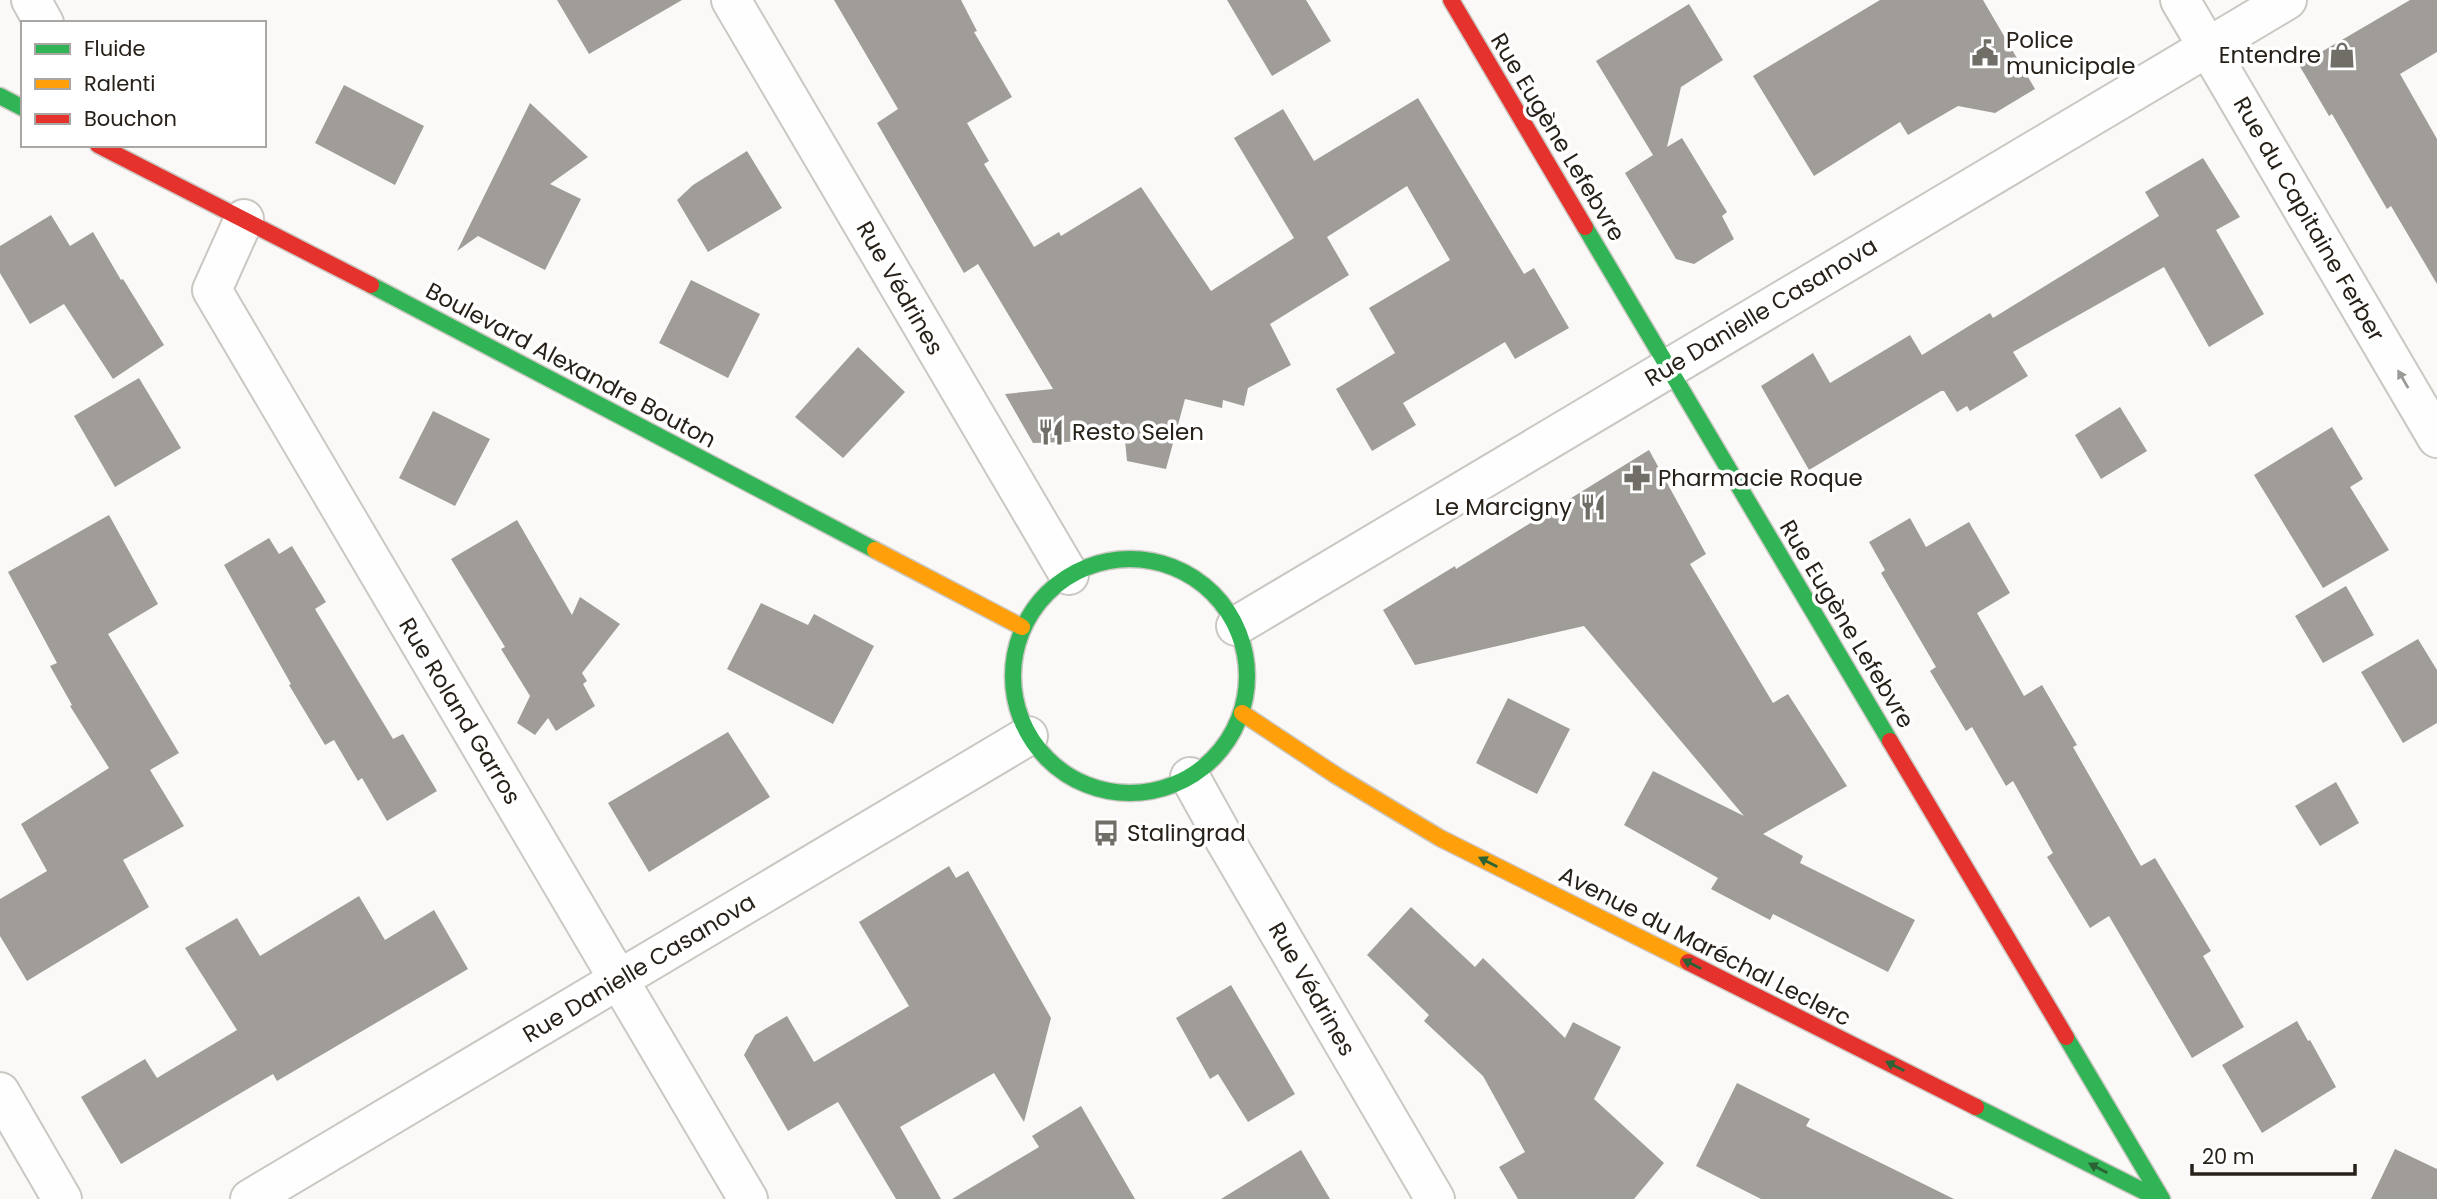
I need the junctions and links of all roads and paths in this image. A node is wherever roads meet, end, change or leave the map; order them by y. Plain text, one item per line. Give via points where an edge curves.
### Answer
1 (31, 0) edge
2 (731, 0) edge
3 (1451, 0) edge
4 (2180, 0) edge
5 (2287, 0) edge
6 (43, 21) edge
7 (2208, 46) junction
8 (0, 96) edge
9 (21, 107) edge
10 (101, 147) edge
11 (244, 219) junction
12 (1668, 367) junction
13 (2437, 438) edge
14 (1069, 575) junction
15 (1236, 626) junction
16 (1022, 627) junction
17 (1242, 713) junction
18 (1028, 736) junction
19 (1190, 777) junction
20 (620, 981) junction
21 (0, 1093) edge
22 (62, 1199) edge
23 (250, 1199) edge
24 (748, 1199) edge
25 (1436, 1199) edge
26 (2161, 1199) edge

1 - 6 street
2 - 14 street, Rue Védrines
3 - 12 street, Rue Eugène Lefebvre
4 - 7 street, Rue du Capitaine Ferber
5 - 7 street, Rue Danielle Casanova
7 - 12 street, Rue Danielle Casanova
13 -> 7 street, Rue du Capitaine Ferber
8 - 9 street
10 - 11 street, Boulevard Alexandre Bouton
11 - 16 street, Boulevard Alexandre Bouton
11 - 20 street, Rue Roland Garros via 212,290
12 - 15 street, Rue Danielle Casanova
12 - 26 street, Rue Eugène Lefebvre
14 - 15 street via 1109,561 1163,564 1193,577 1218,598
14 - 16 street via 1042,598
15 - 17 street via 1247,674
16 - 18 street via 1012,682
17 - 19 street via 1221,750
26 -> 17 street, Avenue du Maréchal Leclerc via 1440,838
18 - 19 street via 1052,765 1083,785 1118,794 1156,792
18 - 20 street, Rue Danielle Casanova
19 - 25 street, Rue Védrines
20 - 23 street, Rue Danielle Casanova
20 - 24 street, Rue Roland Garros
21 - 22 street

